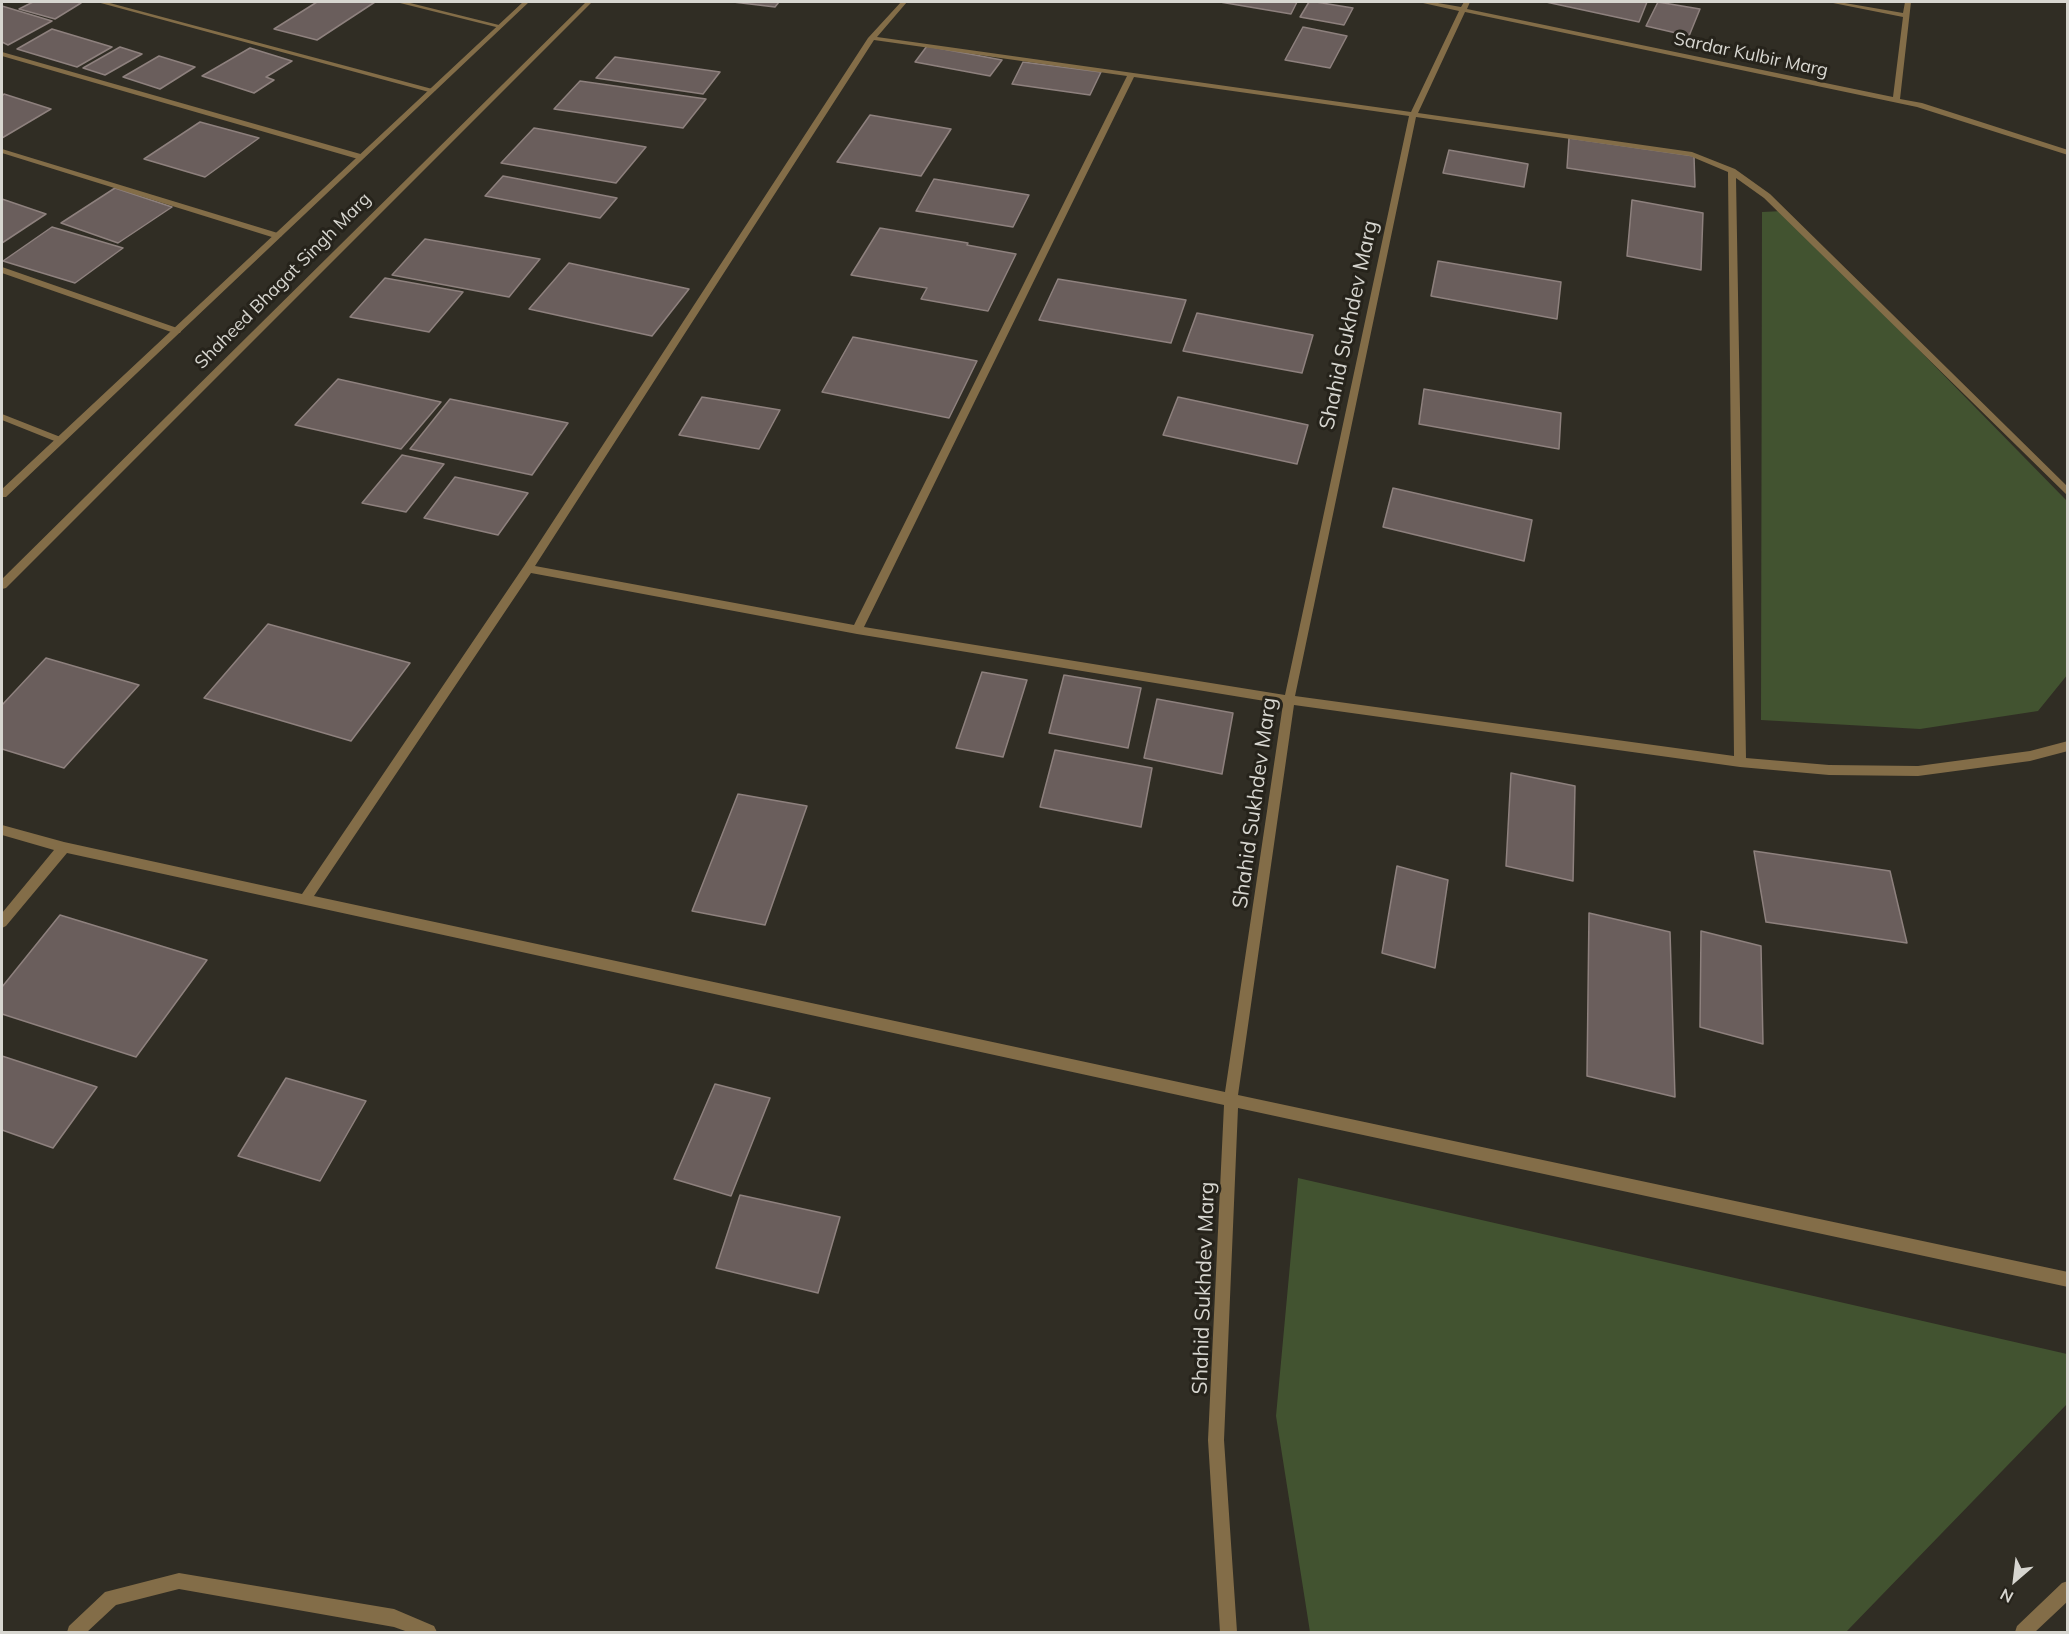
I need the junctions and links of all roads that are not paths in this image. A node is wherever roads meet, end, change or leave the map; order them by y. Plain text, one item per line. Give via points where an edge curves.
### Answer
1 (100, 2) edge
2 (399, 2) edge
3 (526, 2) edge
4 (589, 2) edge
5 (904, 2) edge
6 (1425, 2) edge
7 (1831, 2) edge
8 (1908, 2) edge
9 (1465, 5) edge
10 (1906, 16) junction
11 (501, 26) junction
12 (872, 38) junction
13 (2, 54) edge
14 (1131, 76) junction
15 (432, 90) junction
16 (1896, 100) junction
17 (1413, 115) junction
18 (2, 151) edge
19 (2067, 153) edge
20 (361, 157) junction
21 (1732, 171) junction
22 (278, 236) junction
23 (2, 270) edge
24 (177, 331) junction
25 (2, 417) edge
26 (60, 440) junction
27 (2067, 493) edge
28 (2, 494) edge
29 (528, 569) junction
30 (2, 585) edge
31 (857, 630) junction
32 (1289, 700) junction
33 (2067, 746) edge
34 (1740, 762) junction
35 (2, 830) edge
36 (64, 847) junction
37 (305, 900) junction
38 (2, 922) edge
39 (1231, 1098) junction
40 (2067, 1280) edge
41 (2067, 1589) edge
42 (75, 1632) edge
43 (428, 1632) edge
44 (1228, 1632) edge
45 (2023, 1632) edge

1 - 15 street
2 - 11 street
3 - 11 street, Shaheed Bhagat Singh Marg
4 - 30 street, Shaheed Bhagat Singh Marg
5 - 12 street
6 - 9 street, Sardar Kulbir Marg
7 - 10 street
8 - 10 street
9 - 16 street, Sardar Kulbir Marg
9 - 17 street, Shahid Sukhdev Marg
10 - 16 street
11 - 15 street, Shaheed Bhagat Singh Marg
12 - 14 street
12 - 29 street
13 - 20 street
14 - 17 street
14 - 31 street
15 - 20 street, Shaheed Bhagat Singh Marg
16 - 19 street, Sardar Kulbir Marg
17 - 21 street via 1692,154
17 - 32 street, Shahid Sukhdev Marg
18 - 22 street
20 - 22 street, Shaheed Bhagat Singh Marg
21 - 27 street via 1767,196
21 - 34 street
22 - 24 street, Shaheed Bhagat Singh Marg
23 - 24 street
24 - 26 street, Shaheed Bhagat Singh Marg
25 - 26 street
26 - 28 street, Shaheed Bhagat Singh Marg
29 - 31 street
29 - 37 street
31 - 32 street
32 - 34 street
32 - 39 street, Shahid Sukhdev Marg
33 - 34 street via 2030,756 1918,771 1829,770
35 - 36 street
36 - 37 street
36 - 38 street
37 - 39 street
39 - 40 street
39 - 44 street, Shahid Sukhdev Marg via 1216,1440
41 - 45 street
42 - 43 street via 111,1598 179,1581 394,1618

